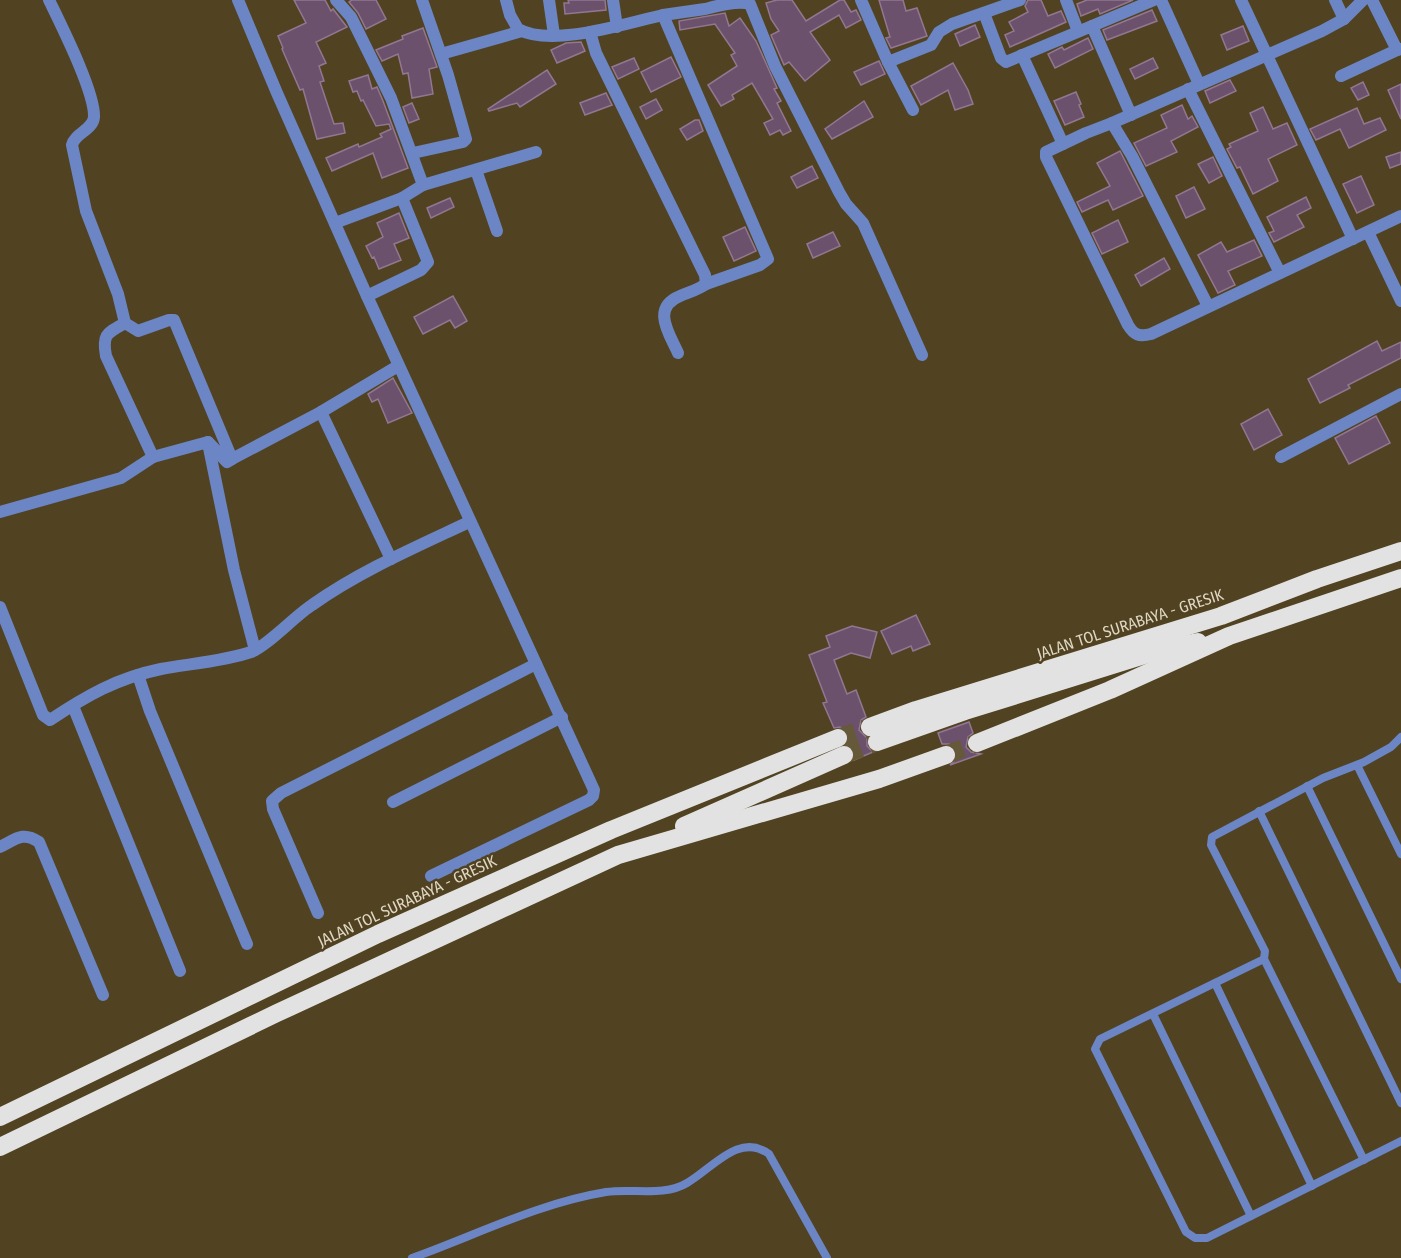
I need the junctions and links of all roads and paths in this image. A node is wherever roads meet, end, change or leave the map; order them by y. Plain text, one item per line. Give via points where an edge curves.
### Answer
1 (50, 0) edge
2 (238, 0) edge
3 (336, 0) edge
4 (422, 0) edge
5 (506, 0) edge
6 (549, 0) edge
7 (613, 0) edge
8 (861, 0) edge
9 (1020, 0) edge
10 (1066, 0) edge
11 (1154, 0) edge
12 (1161, 0) edge
13 (1242, 0) edge
14 (1335, 0) edge
15 (1363, 0) edge
16 (1372, 0) edge
17 (710, 4) edge
18 (984, 13) junction
19 (663, 15) junction
20 (1344, 19) junction
21 (1092, 26) junction
22 (617, 27) junction
23 (522, 31) junction
24 (1078, 31) junction
25 (590, 32) junction
26 (554, 35) junction
27 (1399, 50) edge
28 (441, 54) junction
29 (1022, 55) junction
30 (1266, 56) junction
31 (888, 63) junction
32 (1341, 76) dead end
33 (1193, 87) junction
34 (912, 110) dead end
35 (1131, 115) junction
36 (1112, 123) junction
37 (1064, 144) junction
38 (536, 152) dead end
39 (412, 153) junction
40 (476, 170) junction
41 (423, 185) junction
42 (402, 198) junction
43 (1401, 216) edge
44 (335, 223) junction
45 (497, 231) dead end
46 (1368, 232) junction
47 (1353, 239) junction
48 (1280, 273) junction
49 (706, 284) junction
50 (367, 296) junction
51 (1401, 301) edge
52 (1208, 306) junction
53 (124, 323) junction
54 (678, 353) dead end
55 (922, 356) dead end
56 (398, 366) junction
57 (1401, 394) edge
58 (321, 412) junction
59 (208, 442) junction
60 (153, 457) junction
61 (1281, 457) dead end
62 (232, 459) junction
63 (0, 512) edge
64 (469, 522) junction
65 (1401, 551) edge
66 (391, 559) junction
67 (1401, 578) edge
68 (0, 607) edge
69 (1229, 636) junction
70 (255, 650) junction
71 (536, 664) junction
72 (138, 675) junction
73 (73, 706) junction
74 (562, 717) junction
75 (1401, 737) edge
76 (977, 743) tunnel mouth
77 (946, 755) tunnel mouth
78 (1357, 765) junction
79 (1308, 786) junction
80 (393, 802) dead end
81 (1259, 811) junction
82 (0, 847) edge
83 (1401, 854) edge
84 (618, 855) junction
85 (431, 876) dead end
86 (318, 913) dead end
87 (247, 944) dead end
88 (1264, 959) junction
89 (180, 971) dead end
90 (1401, 979) edge
91 (1215, 983) junction
92 (103, 995) dead end
93 (1153, 1014) junction
94 (1401, 1103) edge
95 (0, 1117) edge
96 (1401, 1141) edge
97 (0, 1147) edge
98 (1364, 1160) junction
99 (1312, 1186) junction
100 (1251, 1216) junction
101 (412, 1258) edge
102 (827, 1258) edge

1 - 53 street via 91,103 92,122 72,145 86,210 118,294
2 - 44 street
3 - 39 street via 351,16 391,98
4 - 28 street
5 - 23 street via 515,26
6 - 26 street
7 - 22 street
8 - 31 street
9 - 18 street
10 - 24 street
11 - 21 street
12 - 33 street
13 - 30 street
14 - 20 street
15 - 20 street
16 - 27 street
17 - 19 street
17 - 55 street via 750,4 775,66 839,192 863,223
18 - 29 street via 1001,58 1006,62
18 - 31 street via 952,24 939,32 931,45
19 - 22 street
19 - 49 street via 768,259
20 - 30 street
21 - 24 street
21 - 35 street
22 - 25 street
23 - 26 street
23 - 28 street
24 - 29 street
25 - 26 street
25 - 49 street via 596,53 702,267
27 - 32 street
28 - 39 street via 466,139
29 - 37 street
30 - 33 street
30 - 47 street
31 - 34 street
33 - 35 street
33 - 48 street
35 - 36 street
36 - 37 street
36 - 52 street
37 - 52 street via 1046,152 1048,164 1133,333 1151,334
38 - 40 street
39 - 41 street
40 - 41 street
40 - 45 street
41 - 42 street
42 - 44 street
42 - 50 street via 428,262 421,270
43 - 46 street
44 - 50 street
46 - 47 street
46 - 51 street
47 - 48 street
48 - 52 street
49 - 54 street via 666,307 664,321
50 - 56 street
53 - 60 street via 106,336 106,356
53 - 62 street via 138,331 174,320
56 - 58 street
56 - 64 street
57 - 61 street
58 - 62 street
58 - 66 street
59 - 60 street
59 - 62 street via 226,462
59 - 70 street
60 - 63 street via 121,478
64 - 66 street
64 - 71 street
65 - 69 highway, JALAN TOL SURABAYA - GRESIK via 1221,616 916,710 873,735 965,711 1164,649
66 - 70 street via 312,605
67 - 69 highway, JALAN TOL SURABAYA - GRESIK
68 - 73 street via 44,717 50,720
69 - 76 highway, JALAN TOL SURABAYA - GRESIK via 1110,690
70 - 72 street
71 - 74 street
71 - 86 street via 272,801
72 - 73 street via 98,690
72 - 87 street
73 - 89 street
74 - 80 street
74 - 85 street via 594,790 593,796
75 - 78 lane via 1391,747
77 - 84 highway, JALAN TOL SURABAYA - GRESIK via 879,779
78 - 79 lane
78 - 83 lane
79 - 81 lane
79 - 90 lane
81 - 88 lane via 1215,834 1210,841 1265,951
81 - 94 lane
82 - 92 street via 22,836 39,842
84 - 95 highway, JALAN TOL SURABAYA - GRESIK via 841,747 611,830 378,934
84 - 97 highway, JALAN TOL SURABAYA - GRESIK
88 - 91 lane
88 - 98 lane
91 - 93 lane
91 - 99 lane
93 - 100 lane
93 - 100 lane via 1100,1039 1095,1049 1189,1236 1207,1238
96 - 98 lane
98 - 99 lane
99 - 100 lane
101 - 102 lane via 548,1207 606,1192 678,1188 738,1148 748,1146 760,1147 769,1154

